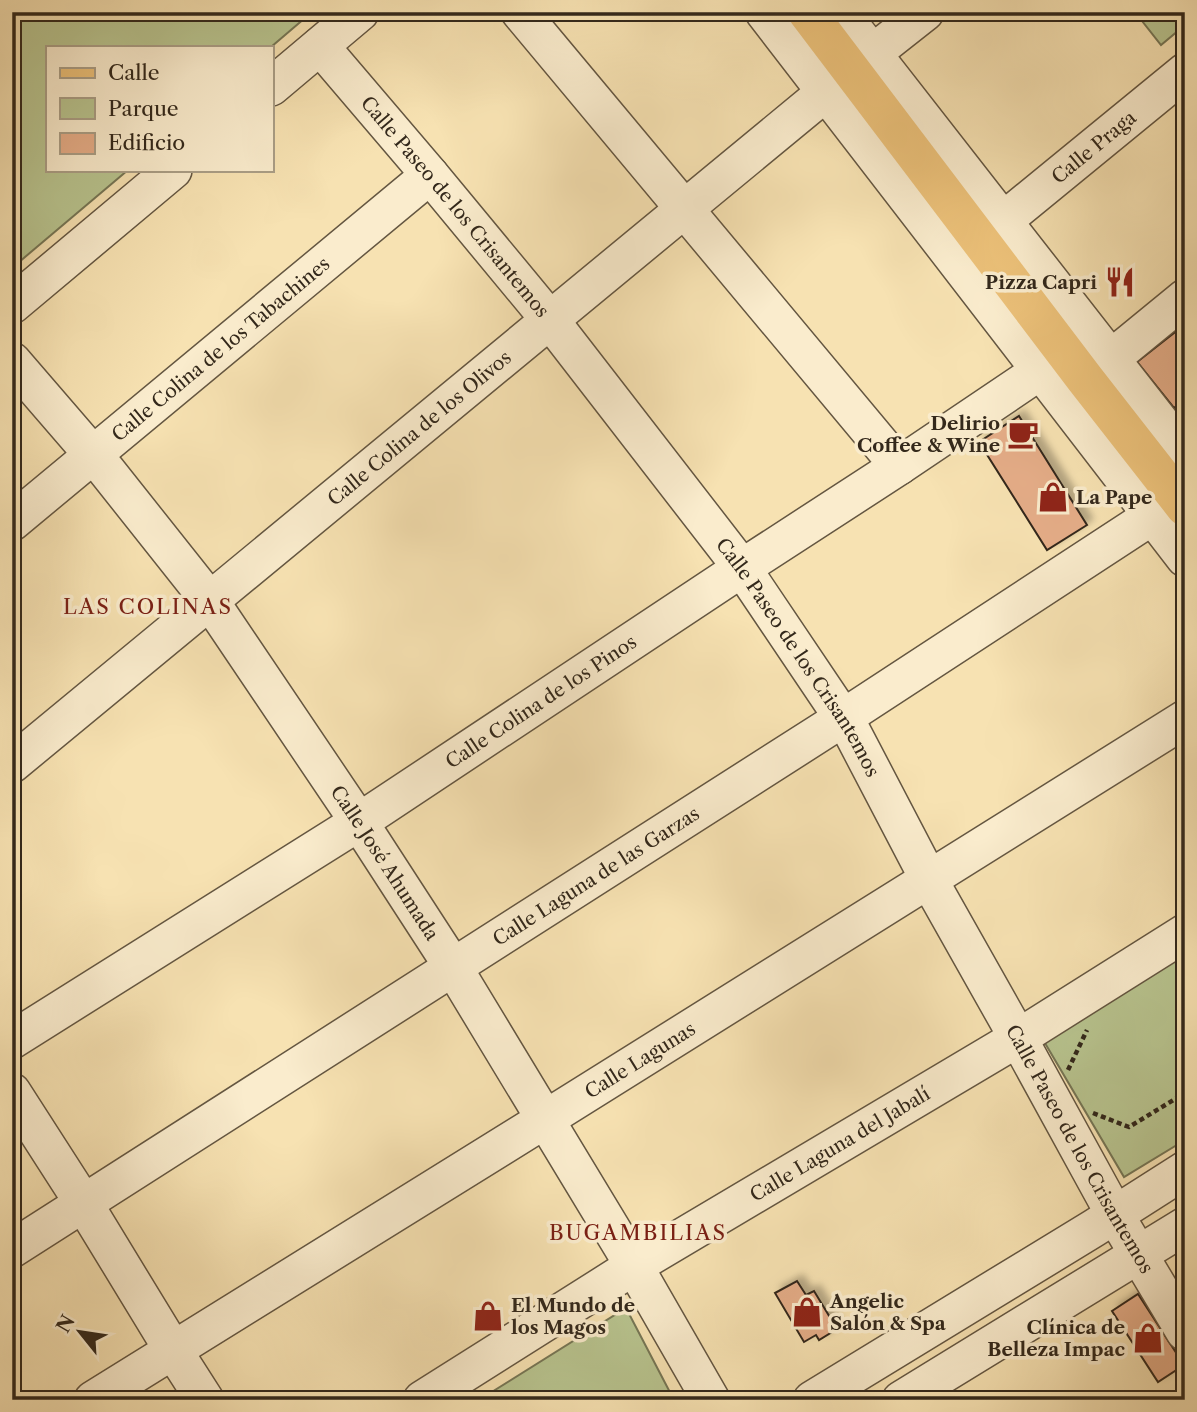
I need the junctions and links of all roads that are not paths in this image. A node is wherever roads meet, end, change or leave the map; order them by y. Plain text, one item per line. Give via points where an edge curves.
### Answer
1 (360, 12) edge
2 (520, 12) edge
3 (764, 12) edge
4 (807, 12) edge
5 (840, 12) edge
6 (925, 12) edge
7 (320, 46) junction
8 (850, 72) junction
9 (1185, 72) edge
10 (273, 85) edge
11 (171, 172) edge
12 (430, 175) junction
13 (684, 209) junction
14 (1003, 221) junction
15 (1185, 298) edge
16 (12, 306) edge
17 (551, 320) junction
18 (12, 361) edge
19 (1075, 365) junction
20 (1185, 454) edge
21 (93, 455) junction
22 (899, 466) junction
23 (1171, 507) edge
24 (12, 522) edge
25 (1185, 558) edge
26 (742, 568) junction
27 (210, 601) junction
28 (843, 718) junction
29 (1185, 719) edge
30 (12, 764) edge
31 (359, 822) junction
32 (929, 879) junction
33 (1185, 933) edge
34 (453, 967) junction
35 (1018, 1038) junction
36 (12, 1040) edge
37 (12, 1092) edge
38 (544, 1120) junction
39 (1185, 1170) edge
40 (84, 1204) junction
41 (1115, 1215) junction
42 (1185, 1226) edge
43 (12, 1250) edge
44 (1138, 1255) junction
45 (634, 1266) junction
46 (1185, 1332) edge
47 (173, 1350) junction
48 (93, 1400) edge
49 (205, 1400) edge
50 (422, 1400) edge
51 (712, 1400) edge
52 (812, 1400) edge
53 (901, 1400) edge

1 - 7 street
2 - 13 street
3 - 8 street
4 - 8 main road
5 - 8 street
6 - 8 street, Calle Colina de los Olivos
7 - 10 street
7 - 12 street, Calle Paseo de los Crisantemos
8 - 13 street, Calle Colina de los Olivos
8 - 14 street
8 - 19 main road
9 - 14 street, Calle Praga
11 - 16 street
12 - 17 street, Calle Paseo de los Crisantemos
12 - 21 street, Calle Colina de los Tabachines
13 - 17 street, Calle Colina de los Olivos
13 - 22 street
14 - 19 street
15 - 19 street, Calle Colina de los Pinos
17 - 26 street, Calle Paseo de los Crisantemos
17 - 27 street, Calle Colina de los Olivos
18 - 21 street, Calle José Ahumada
19 - 20 street
19 - 22 street, Calle Colina de los Pinos
19 - 23 main road
21 - 24 street, Calle Colina de los Tabachines
21 - 27 street, Calle José Ahumada
22 - 26 street, Calle Colina de los Pinos
23 - 25 street
23 - 28 street, Calle Laguna de las Garzas
26 - 28 street, Calle Paseo de los Crisantemos
26 - 31 street, Calle Colina de los Pinos
27 - 30 street, Calle Colina de los Olivos
27 - 31 street, Calle José Ahumada
28 - 32 street, Calle Paseo de los Crisantemos
28 - 34 street, Calle Laguna de las Garzas
29 - 32 street, Calle Lagunas
31 - 34 street, Calle José Ahumada
31 - 36 street, Calle Colina de los Pinos
32 - 35 street, Calle Paseo de los Crisantemos
32 - 38 street, Calle Lagunas
33 - 35 street, Calle Laguna del Jabalí
34 - 38 street, Calle José Ahumada
34 - 40 street, Calle Laguna de las Garzas
35 - 41 street, Calle Paseo de los Crisantemos
35 - 45 street, Calle Laguna del Jabalí
37 - 40 street
38 - 45 street, Calle José Ahumada
38 - 47 street, Calle Lagunas
39 - 41 street
40 - 43 street, Calle Laguna de las Garzas
40 - 47 street
41 - 44 street, Calle Paseo de los Crisantemos
41 - 52 street
42 - 44 street
44 - 46 street, Calle Paseo de los Crisantemos
44 - 53 street
45 - 50 street, Calle Laguna del Jabalí
45 - 51 street, Calle José Ahumada
47 - 48 street, Calle Lagunas
47 - 49 street

